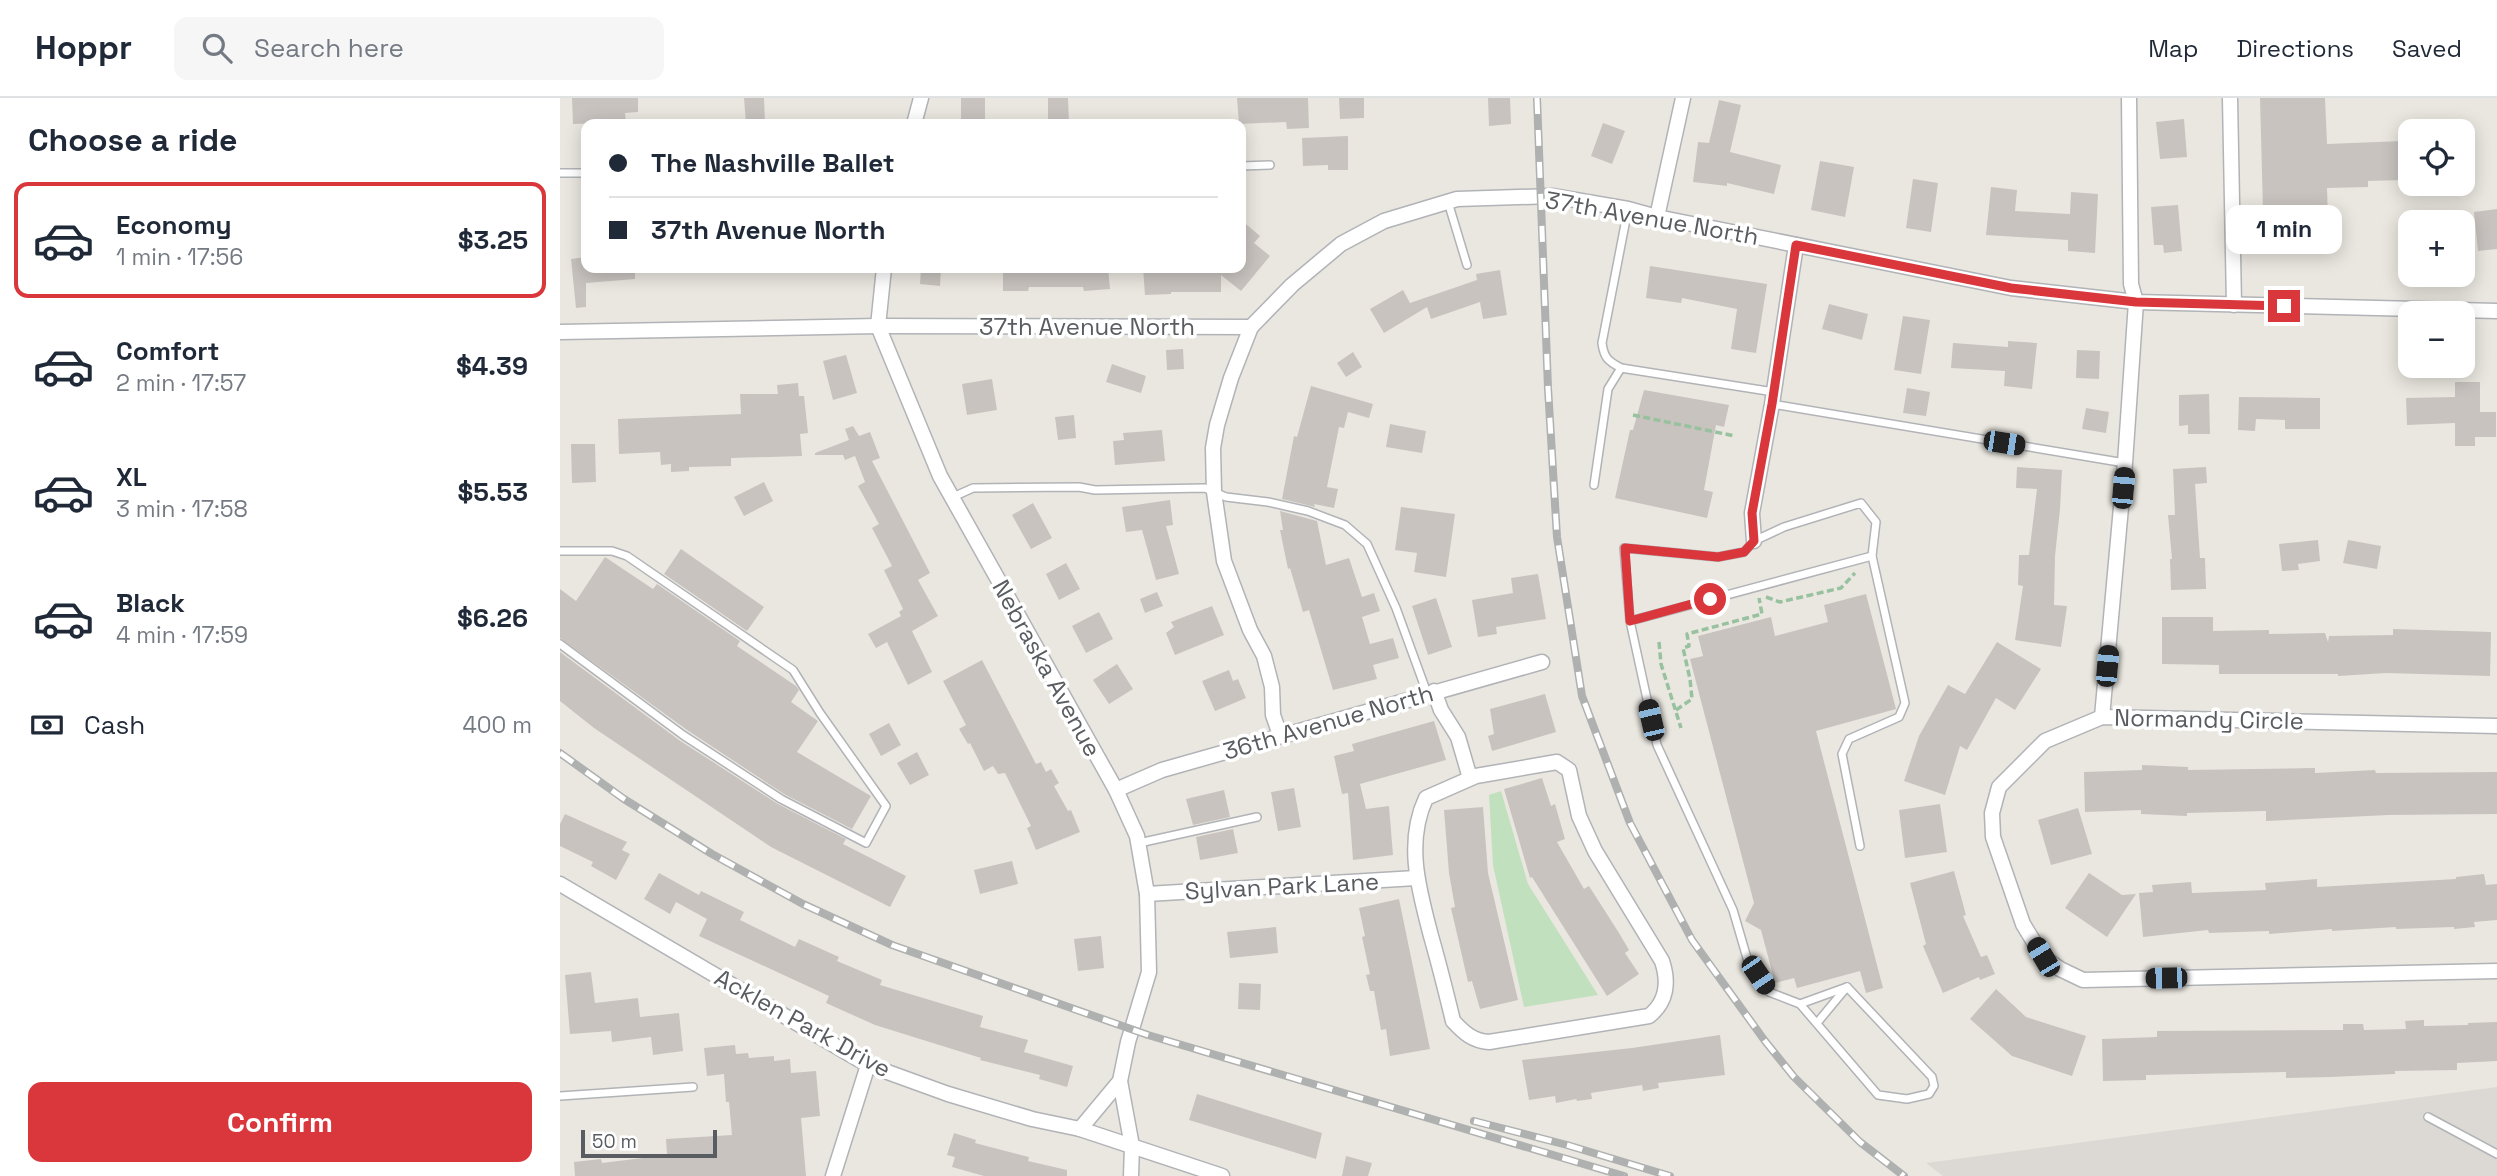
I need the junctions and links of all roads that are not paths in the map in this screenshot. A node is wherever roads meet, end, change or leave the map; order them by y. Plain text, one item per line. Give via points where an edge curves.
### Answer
1 (921, 98) edge
2 (1683, 98) edge
3 (2129, 98) edge
4 (2230, 98) edge
5 (915, 119) edge
6 (1270, 165) dead end
7 (1246, 166) edge
8 (560, 173) edge
9 (581, 173) edge
10 (1447, 202) junction
11 (1628, 209) junction
12 (1657, 217) junction
13 (1796, 245) junction
14 (1467, 265) dead end
15 (883, 273) edge
16 (2136, 302) junction
17 (2234, 305) junction
18 (2497, 311) edge
19 (878, 326) junction
20 (1251, 327) junction
21 (560, 332) edge
22 (1621, 368) junction
23 (1773, 398) junction
24 (2125, 463) junction
25 (1594, 485) dead end
26 (1214, 492) junction
27 (952, 498) junction
28 (1754, 541) junction
29 (560, 551) edge
30 (1872, 556) junction
31 (1630, 621) junction
32 (560, 644) edge
33 (1542, 662) dead end
34 (1431, 692) junction
35 (2102, 717) junction
36 (2497, 726) edge
37 (1280, 735) junction
38 (1470, 778) junction
39 (1116, 790) junction
40 (1256, 817) dead end
41 (1139, 843) junction
42 (1860, 846) dead end
43 (1416, 878) junction
44 (560, 884) edge
45 (1147, 894) junction
46 (2497, 971) edge
47 (1847, 988) junction
48 (1800, 1004) junction
49 (1817, 1023) junction
50 (868, 1065) junction
51 (1120, 1081) junction
52 (693, 1087) dead end
53 (560, 1096) edge
54 (2428, 1117) dead end
55 (1080, 1129) junction
56 (1132, 1146) junction
57 (2497, 1154) edge
58 (834, 1176) edge
59 (1131, 1176) edge
60 (1222, 1176) edge

1 - 5 street
2 - 12 street
3 - 16 street
4 - 17 street
6 - 7 lane
8 - 9 lane
10 - 11 street, 37th Avenue North via 1552,196
10 - 14 lane
10 - 20 street, 37th Avenue North via 1384,221 1341,244
11 - 12 street, 37th Avenue North
11 - 22 lane via 1602,343 1608,361
12 - 13 street, 37th Avenue North
13 - 16 street, 37th Avenue North via 2011,288
13 - 23 street
15 - 19 street, Nebraska Avenue
16 - 17 street, 37th Avenue North
16 - 24 street
17 - 18 street, 37th Avenue North
19 - 20 street, 37th Avenue North
19 - 21 street, 37th Avenue North
19 - 27 street, Nebraska Avenue
20 - 26 street via 1217,425
22 - 23 lane
22 - 25 lane via 1608,389
23 - 24 lane
23 - 28 street via 1752,513
24 - 35 street
26 - 27 lane via 1205,488 973,488
26 - 34 lane via 1308,511 1345,525 1367,544
26 - 37 street via 1224,561 1264,656
27 - 39 street, Nebraska Avenue
28 - 30 lane via 1861,503 1876,522
28 - 31 lane via 1744,552 1718,557 1625,548
29 - 32 lane via 612,551 627,556 793,670 886,806 866,843 781,799 683,735
30 - 31 lane
30 - 42 lane via 1905,703 1899,717 1849,739 1842,754
31 - 48 lane via 1657,745 1733,910 1747,958 1769,992
33 - 34 street, 36th Avenue North
34 - 37 street, 36th Avenue North
34 - 38 street via 1458,737
35 - 36 street, Normandy Circle
35 - 46 street, Normandy Circle via 2045,740 1999,787 1992,813 1993,837 2023,924 2043,957 2060,969 2083,980
37 - 39 street, 36th Avenue North via 1162,770
38 - 43 street via 1426,798 1419,814
38 - 43 street via 1544,763 1557,762 1569,770 1579,816 1595,851 1662,961 1667,981 1662,1001 1649,1016 1489,1042 1474,1039 1453,1021
39 - 41 street, Nebraska Avenue
40 - 41 lane
41 - 45 street, Nebraska Avenue
43 - 45 street, Sylvan Park Lane
44 - 50 street, Acklen Park Drive
45 - 51 street, Nebraska Avenue via 1149,972
47 - 48 lane
47 - 49 lane
47 - 49 lane via 1932,1077 1934,1086 1929,1094 1907,1098 1878,1095
48 - 49 lane
50 - 55 street, Acklen Park Drive via 948,1094
50 - 58 street
51 - 55 street
51 - 56 street
52 - 53 lane
54 - 57 lane
55 - 56 street, Acklen Park Drive
56 - 59 street
56 - 60 street, Acklen Park Drive

